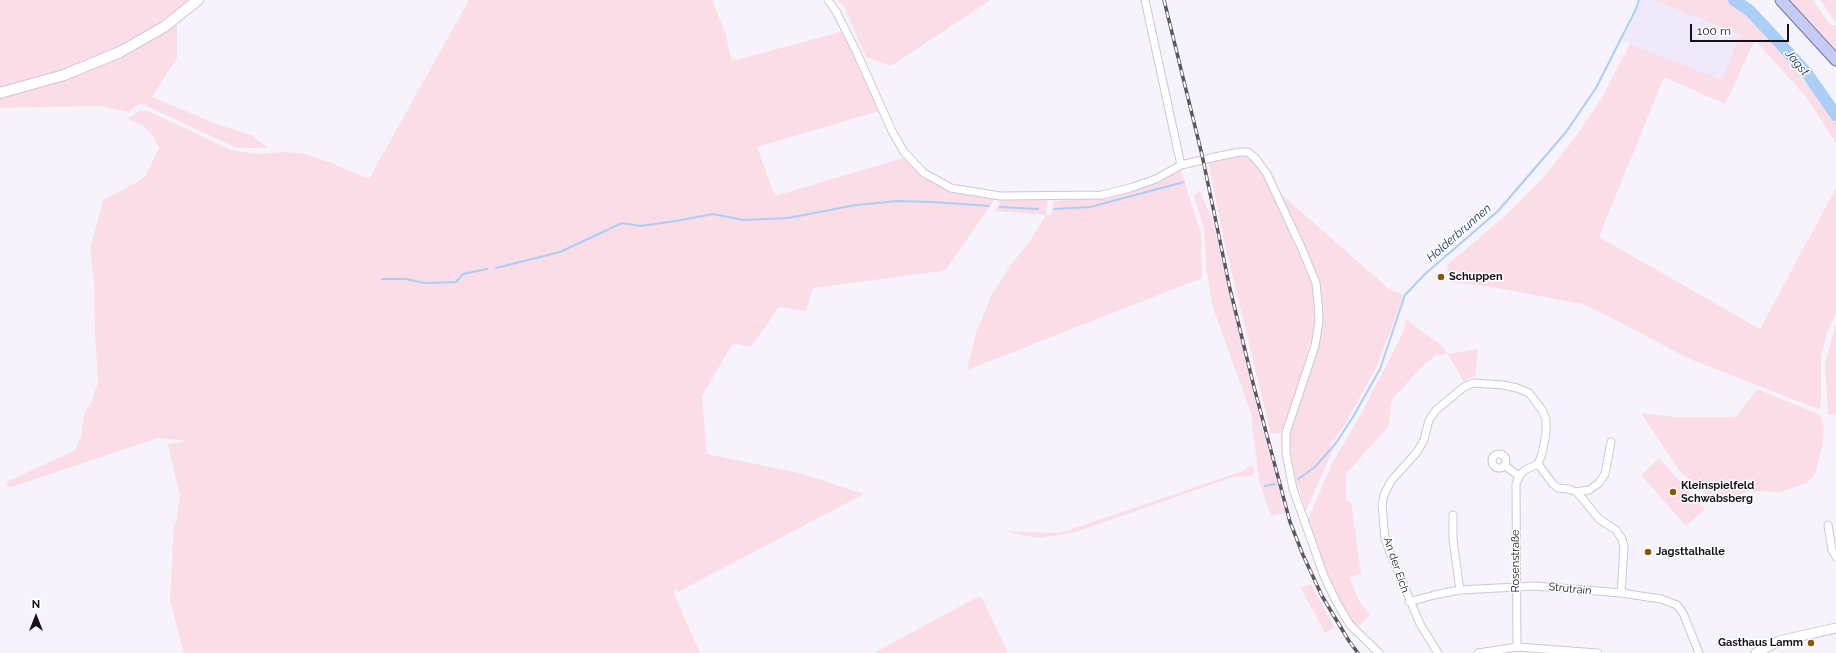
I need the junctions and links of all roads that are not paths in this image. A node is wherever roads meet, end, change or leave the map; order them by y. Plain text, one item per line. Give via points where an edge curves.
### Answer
1 (198, 0) edge
2 (828, 0) edge
3 (1145, 0) edge
4 (1781, 0) edge
5 (1836, 60) edge
6 (0, 93) edge
7 (1181, 166) junction
8 (1611, 442) dead end
9 (1504, 465) dead end
10 (1535, 466) junction
11 (1519, 476) junction
12 (1577, 492) junction
13 (1454, 515) dead end
14 (1828, 525) dead end
15 (1836, 557) edge
16 (1516, 587) junction
17 (1460, 590) junction
18 (1621, 593) junction
19 (1409, 602) junction
20 (1836, 628) edge
21 (1517, 647) junction
22 (1379, 653) edge
23 (1438, 653) edge
24 (1478, 653) edge
25 (1598, 653) edge
26 (1699, 653) edge
27 (1756, 653) edge

1 - 6 main road via 164,27 120,52 64,75
2 - 7 street via 857,53 904,152 924,173 951,188 1000,196 1102,195 1156,179
3 - 7 street
4 - 5 main road
7 - 22 street via 1240,152 1252,155 1266,174 1316,283 1319,321 1315,346 1286,433 1286,453 1293,489 1324,576 1350,625
8 - 12 street via 1605,474 1599,483 1589,490
9 - 11 street
10 - 11 street
10 - 12 street via 1558,488
10 - 19 street, An der Eich via 1542,454 1546,419 1529,393 1503,385 1473,383 1464,387 1436,410 1429,420 1426,435 1418,452 1390,481 1382,505 1385,539
11 - 16 street, Rosenstraße via 1516,484
12 - 18 street via 1599,519 1616,530 1622,539 1624,546
13 - 17 street via 1453,540
14 - 15 street via 1832,550
16 - 17 street, Strutrain
16 - 18 street, Strutrain via 1550,586
16 - 21 street, Rosenstraße
17 - 19 street, Strutrain
18 - 26 street, Strutrain via 1667,600 1677,605 1683,613
19 - 23 street, An der Eich
20 - 27 street via 1779,641
21 - 24 street
21 - 25 street

